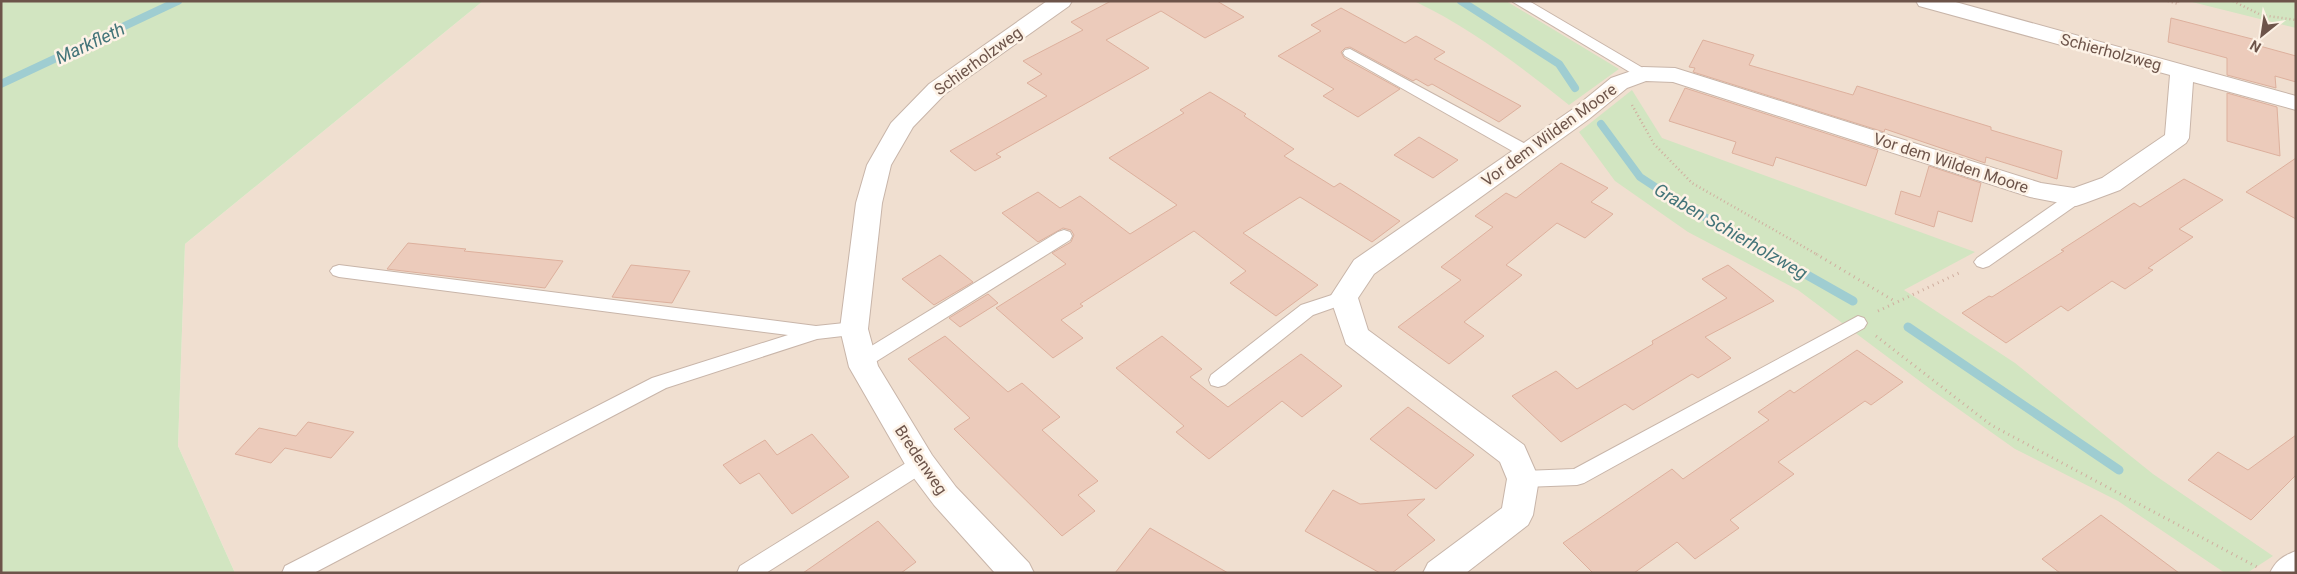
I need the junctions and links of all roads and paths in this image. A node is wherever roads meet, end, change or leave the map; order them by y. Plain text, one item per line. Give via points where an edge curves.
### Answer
1 (1061, 1) edge
2 (1926, 1) edge
3 (2168, 1) edge
4 (2178, 1) edge
5 (2233, 1) edge
6 (1520, 2) edge
7 (1967, 6) edge
8 (2296, 20) edge
9 (1350, 53) dead end
10 (2182, 72) junction
11 (1631, 79) junction
12 (2296, 103) edge
13 (1527, 152) junction
14 (2076, 197) junction
15 (1064, 236) dead end
16 (1983, 262) joint
17 (339, 271) dead end
18 (1344, 297) junction
19 (1896, 302) junction
20 (1858, 322) junction
21 (854, 329) junction
22 (818, 332) junction
23 (862, 361) junction
24 (1218, 380) dead end
25 (921, 464) junction
26 (1523, 479) junction
27 (2296, 566) edge
28 (2273, 571) edge
29 (294, 573) edge
30 (748, 573) edge
31 (1017, 573) edge
32 (1440, 573) edge

1 - 21 street, Schierholzweg via 937,89 903,123 879,165 869,203
2 - 7 street, Schierholzweg
3 - 4 path via 2178,4
5 - 8 path via 2261,15
6 - 11 lane
7 - 10 street, Schierholzweg
9 - 13 lane
10 - 12 street, Schierholzweg
10 - 14 street, Vor dem Wilden Moore via 2176,138 2111,184
11 - 13 street, Vor dem Wilden Moore
11 - 14 street, Vor dem Wilden Moore via 1675,75 2039,191
11 - 19 path via 1654,144 1692,184
13 - 18 street, Vor dem Wilden Moore via 1364,267
14 - 16 lane
15 - 23 lane
16 - 19 path
17 - 22 lane
18 - 24 lane via 1307,310
18 - 26 street via 1356,336 1513,454
19 - 20 path
20 - 26 lane via 1577,477
20 - 28 path via 1991,425
21 - 22 lane
21 - 23 street, Bredenweg
22 - 29 lane via 659,383
23 - 25 street, Bredenweg
25 - 30 lane
25 - 31 street, Bredenweg via 945,496
26 - 32 street via 1517,515
27 - 28 street

